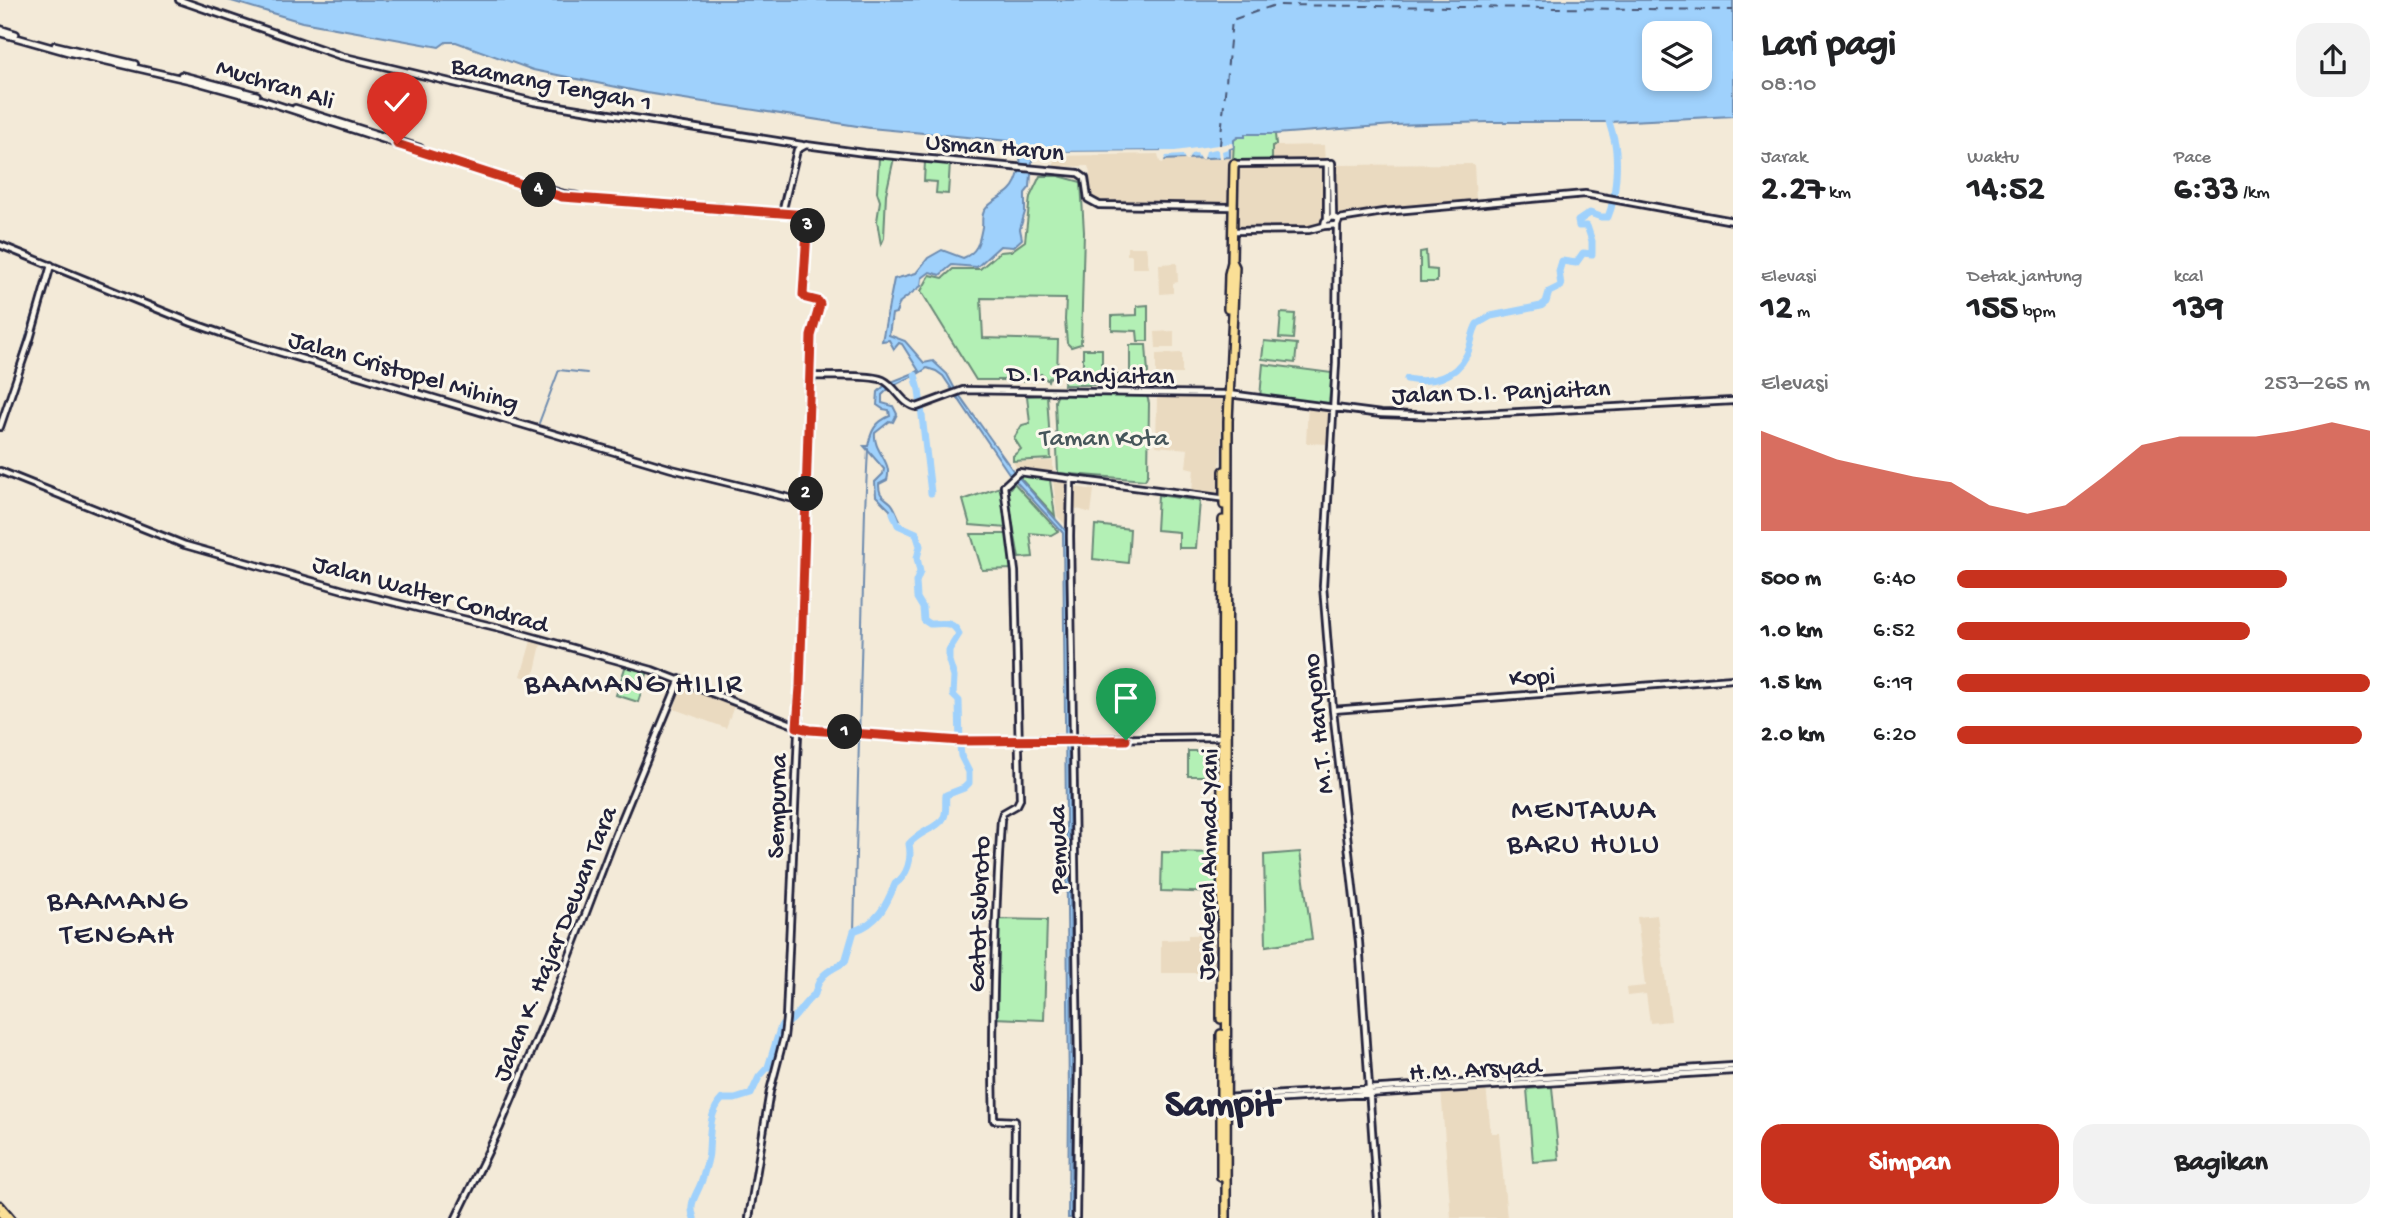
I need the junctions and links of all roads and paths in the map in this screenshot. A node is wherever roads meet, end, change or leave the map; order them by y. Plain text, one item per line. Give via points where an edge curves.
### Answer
1 (179, 0) edge
2 (0, 31) edge
3 (802, 145) junction
4 (1234, 164) joint
5 (1233, 207) junction
6 (784, 212) junction
7 (806, 214) joint
8 (1333, 218) junction
9 (1733, 220) edge
10 (1337, 225) junction
11 (1324, 226) junction
12 (1233, 231) junction
13 (0, 245) edge
14 (51, 265) junction
15 (810, 376) junction
16 (1226, 394) junction
17 (1733, 401) edge
18 (1334, 408) junction
19 (0, 427) edge
20 (0, 471) edge
21 (1071, 480) junction
22 (1226, 498) junction
23 (806, 502) junction
24 (1226, 513) junction
25 (680, 679) junction
26 (1733, 679) edge
27 (1334, 710) junction
28 (797, 727) junction
29 (1223, 737) junction
30 (1019, 739) junction
31 (1073, 739) junction
32 (1733, 1069) edge
33 (1371, 1090) junction
34 (1222, 1100) junction
35 (0, 1205) edge
36 (0, 1213) edge
37 (5, 1218) edge
38 (11, 1218) edge
39 (456, 1218) edge
40 (749, 1218) edge
41 (1014, 1218) edge
42 (1076, 1218) edge
43 (1224, 1218) edge
44 (1378, 1218) edge

1 - 3 street, Baamang Tengah 1 via 338,55 534,102
2 - 6 street, Muchran Ali via 239,90 566,195
3 - 5 street, Usman Harun via 1070,172 1083,175 1088,199 1099,205
3 - 6 street
4 - 5 highway
4 - 8 street via 1328,164
5 - 12 highway
6 - 7 street, Muchran Ali
7 - 15 street, Sempurna via 803,295 820,304 812,332
8 - 9 street via 1581,194
8 - 10 street, M.T. Haryono
8 - 11 street
10 - 11 street
10 - 18 street, M.T. Haryono
11 - 12 street
12 - 16 highway via 1235,267
13 - 14 street, Jalan Cristopel Mihing
14 - 19 street
14 - 23 street, Jalan Cristopel Mihing via 252,344 672,469
15 - 16 street, D.I. Pandjaitan via 881,379 909,405 919,407 958,390
15 - 23 street, Sempurna
16 - 18 street, Jalan D.I. Panjaitan
16 - 22 highway
16 - 22 highway
17 - 18 street, Jalan D.I. Panjaitan via 1444,416
18 - 27 street, M.T. Haryono via 1323,580
20 - 25 street, Jalan Walter Condrad via 208,552
21 - 22 street
21 - 30 street, Gatot Subroto via 1019,472 1003,492 1015,572
21 - 31 street, Pemuda
22 - 24 highway
23 - 28 street, Sempurna
24 - 29 highway, Jenderal Ahmad Yani
24 - 34 highway, Jenderal Ahmad Yani
25 - 28 street, Jalan Walter Condrad
25 - 39 street, Jalan K. Hajar Dewan Tara via 549,1010
26 - 27 street, Kopi
27 - 33 street, M.T. Haryono
28 - 30 street, Jalan Walter Condrad via 954,741
28 - 40 street, Sempurna via 786,1019
29 - 31 street, Jalan Walter Condrad
29 - 34 highway, Jenderal Ahmad Yani
30 - 31 street, Jalan Walter Condrad
30 - 41 street, Gatot Subroto via 1019,802 1000,819 993,960 995,1120 1015,1121
31 - 42 street, Pemuda
32 - 33 street, H.M. Arsyad
33 - 34 street, H.M. Arsyad
33 - 44 street, M.T. Haryono
34 - 43 highway, Jenderal Ahmad Yani
35 - 38 main road
36 - 37 main road

